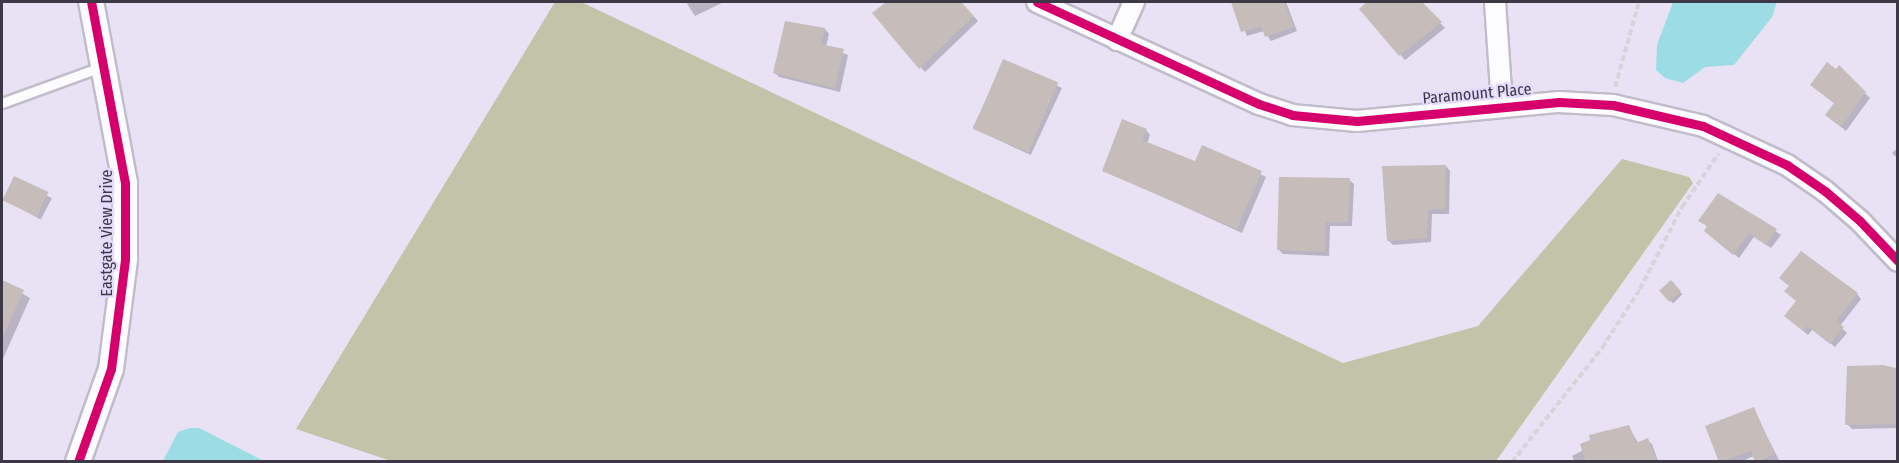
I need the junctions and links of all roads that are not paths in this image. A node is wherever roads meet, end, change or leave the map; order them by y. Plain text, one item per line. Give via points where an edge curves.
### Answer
1 (91, 2) edge
2 (1037, 2) edge
3 (1134, 2) edge
4 (1495, 2) edge
5 (1117, 40) junction
6 (104, 66) junction
7 (2, 103) edge
8 (1502, 105) junction
9 (1898, 261) edge
10 (78, 462) edge

1 - 6 street, Eastgate View Drive
2 - 5 street, Paramount Place
3 - 5 street
4 - 8 street
5 - 8 street, Paramount Place via 1292,115 1357,121
6 - 7 lane
6 - 10 street, Eastgate View Drive via 125,183 124,259 111,369
8 - 9 street, Paramount Place via 1613,105 1659,113 1727,136 1787,165 1825,191

